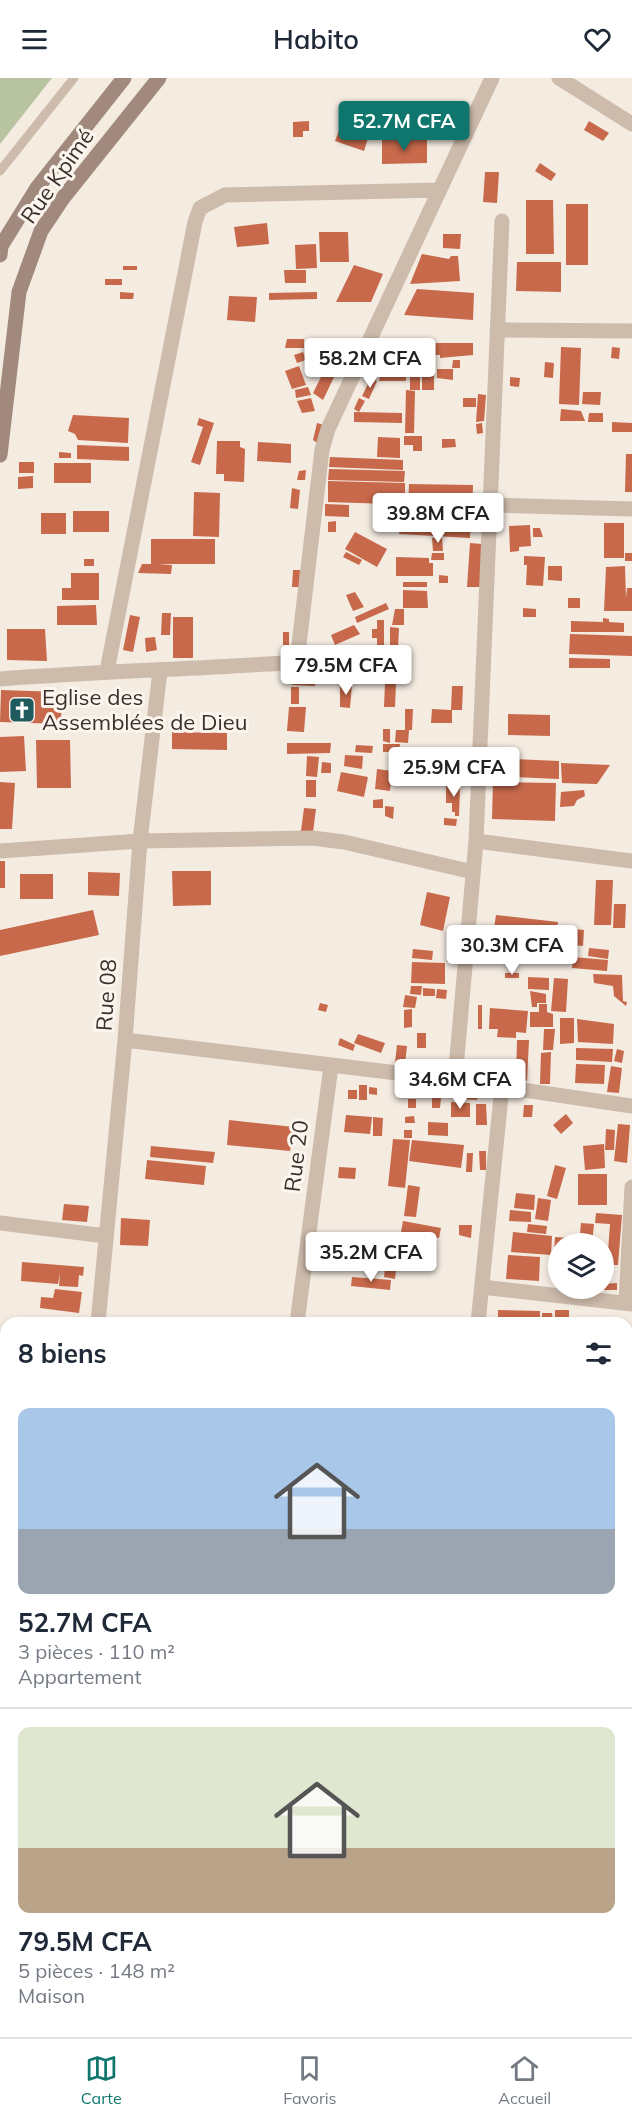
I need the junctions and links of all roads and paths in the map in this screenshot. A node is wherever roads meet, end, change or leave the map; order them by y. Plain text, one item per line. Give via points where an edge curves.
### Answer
1 (74, 78) edge
2 (124, 78) edge
3 (159, 78) edge
4 (492, 78) edge
5 (559, 78) edge
6 (632, 124) edge
7 (0, 171) edge
8 (440, 190) junction
9 (502, 221) dead end
10 (0, 250) edge
11 (497, 330) junction
12 (632, 331) edge
13 (0, 455) edge
14 (490, 505) junction
15 (632, 509) edge
16 (107, 671) junction
17 (160, 671) junction
18 (0, 678) edge
19 (140, 841) junction
20 (476, 841) junction
21 (0, 851) edge
22 (632, 861) edge
23 (473, 872) junction
24 (125, 1040) junction
25 (331, 1066) junction
26 (455, 1080) junction
27 (502, 1087) junction
28 (632, 1106) edge
29 (632, 1188) edge
30 (0, 1223) edge
31 (106, 1236) junction
32 (482, 1287) junction
33 (629, 1303) edge
34 (99, 1317) edge
35 (298, 1317) edge
36 (479, 1317) edge

1 - 7 lane
2 - 10 main road, Rue Kpimé via 37,188
3 - 13 main road, Rue Kpimé via 41,231 19,292
4 - 8 street
5 - 6 street
8 - 16 street via 225,195 200,208
8 - 17 street via 325,440 298,653 285,663
9 - 11 street
11 - 12 street
11 - 14 street
14 - 15 street
14 - 20 street
16 - 17 street
16 - 18 street
17 - 19 street, Rue 08
19 - 21 street
19 - 23 street via 325,838
19 - 24 street, Rue 08
20 - 22 street
20 - 23 street
23 - 26 street
24 - 25 street
24 - 31 street, Rue 08
25 - 26 street
25 - 35 street, Rue 20
26 - 27 street
27 - 28 street
27 - 32 street
29 - 33 street
30 - 31 street
31 - 34 street, Rue 08
32 - 33 street
32 - 36 street

